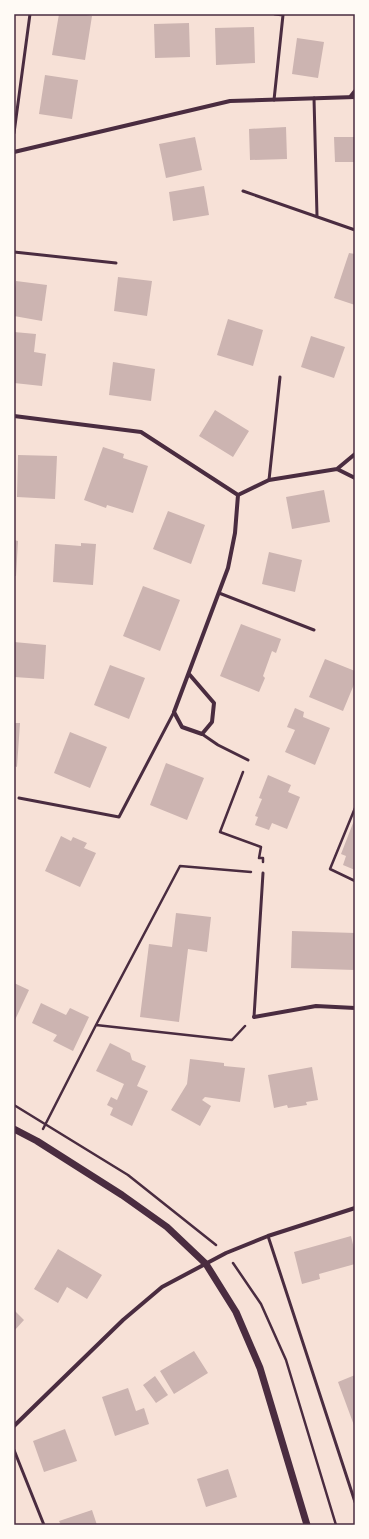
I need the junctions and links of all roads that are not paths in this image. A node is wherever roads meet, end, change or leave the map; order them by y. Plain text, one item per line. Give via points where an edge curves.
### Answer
1 (30, 14) edge
2 (275, 14) edge
3 (355, 91) edge
4 (353, 97) edge
5 (314, 98) junction
6 (274, 100) junction
7 (14, 133) edge
8 (14, 152) edge
9 (243, 191) dead end
10 (317, 216) junction
11 (355, 230) edge
12 (14, 252) edge
13 (116, 263) dead end
14 (280, 377) dead end
15 (14, 416) edge
16 (355, 454) edge
17 (337, 469) junction
18 (355, 478) edge
19 (269, 480) junction
20 (238, 495) junction
21 (219, 593) junction
22 (314, 630) dead end
23 (189, 674) junction
24 (174, 712) junction
25 (202, 734) junction
26 (248, 760) road end
27 (19, 798) dead end
28 (263, 873) road end
29 (355, 1008) edge
30 (254, 1017) joint
31 (14, 1129) edge
32 (355, 1208) edge
33 (268, 1236) junction
34 (206, 1264) junction
35 (14, 1426) edge
36 (14, 1450) edge
37 (355, 1502) edge
38 (44, 1525) edge
39 (307, 1525) edge

1 - 7 lane
2 - 6 lane via 283,16
3 - 4 street
4 - 5 street
5 - 6 street
5 - 10 lane
6 - 8 street via 230,102
9 - 10 lane
10 - 11 lane
12 - 13 lane
14 - 19 lane
15 - 20 street via 141,432
16 - 17 street
17 - 18 street
17 - 19 street
19 - 20 street
20 - 21 street via 235,533 228,568
21 - 22 lane
21 - 23 street
23 - 24 street
23 - 25 street via 214,703 212,722
24 - 25 street via 182,727
24 - 27 lane via 119,816
25 - 26 lane
28 - 30 lane
29 - 30 street via 316,1006
31 - 34 street via 122,1195 167,1227
32 - 33 street
33 - 34 street
33 - 37 lane
34 - 35 street via 156,1292 123,1320
34 - 39 street via 236,1312 260,1368
36 - 38 lane

